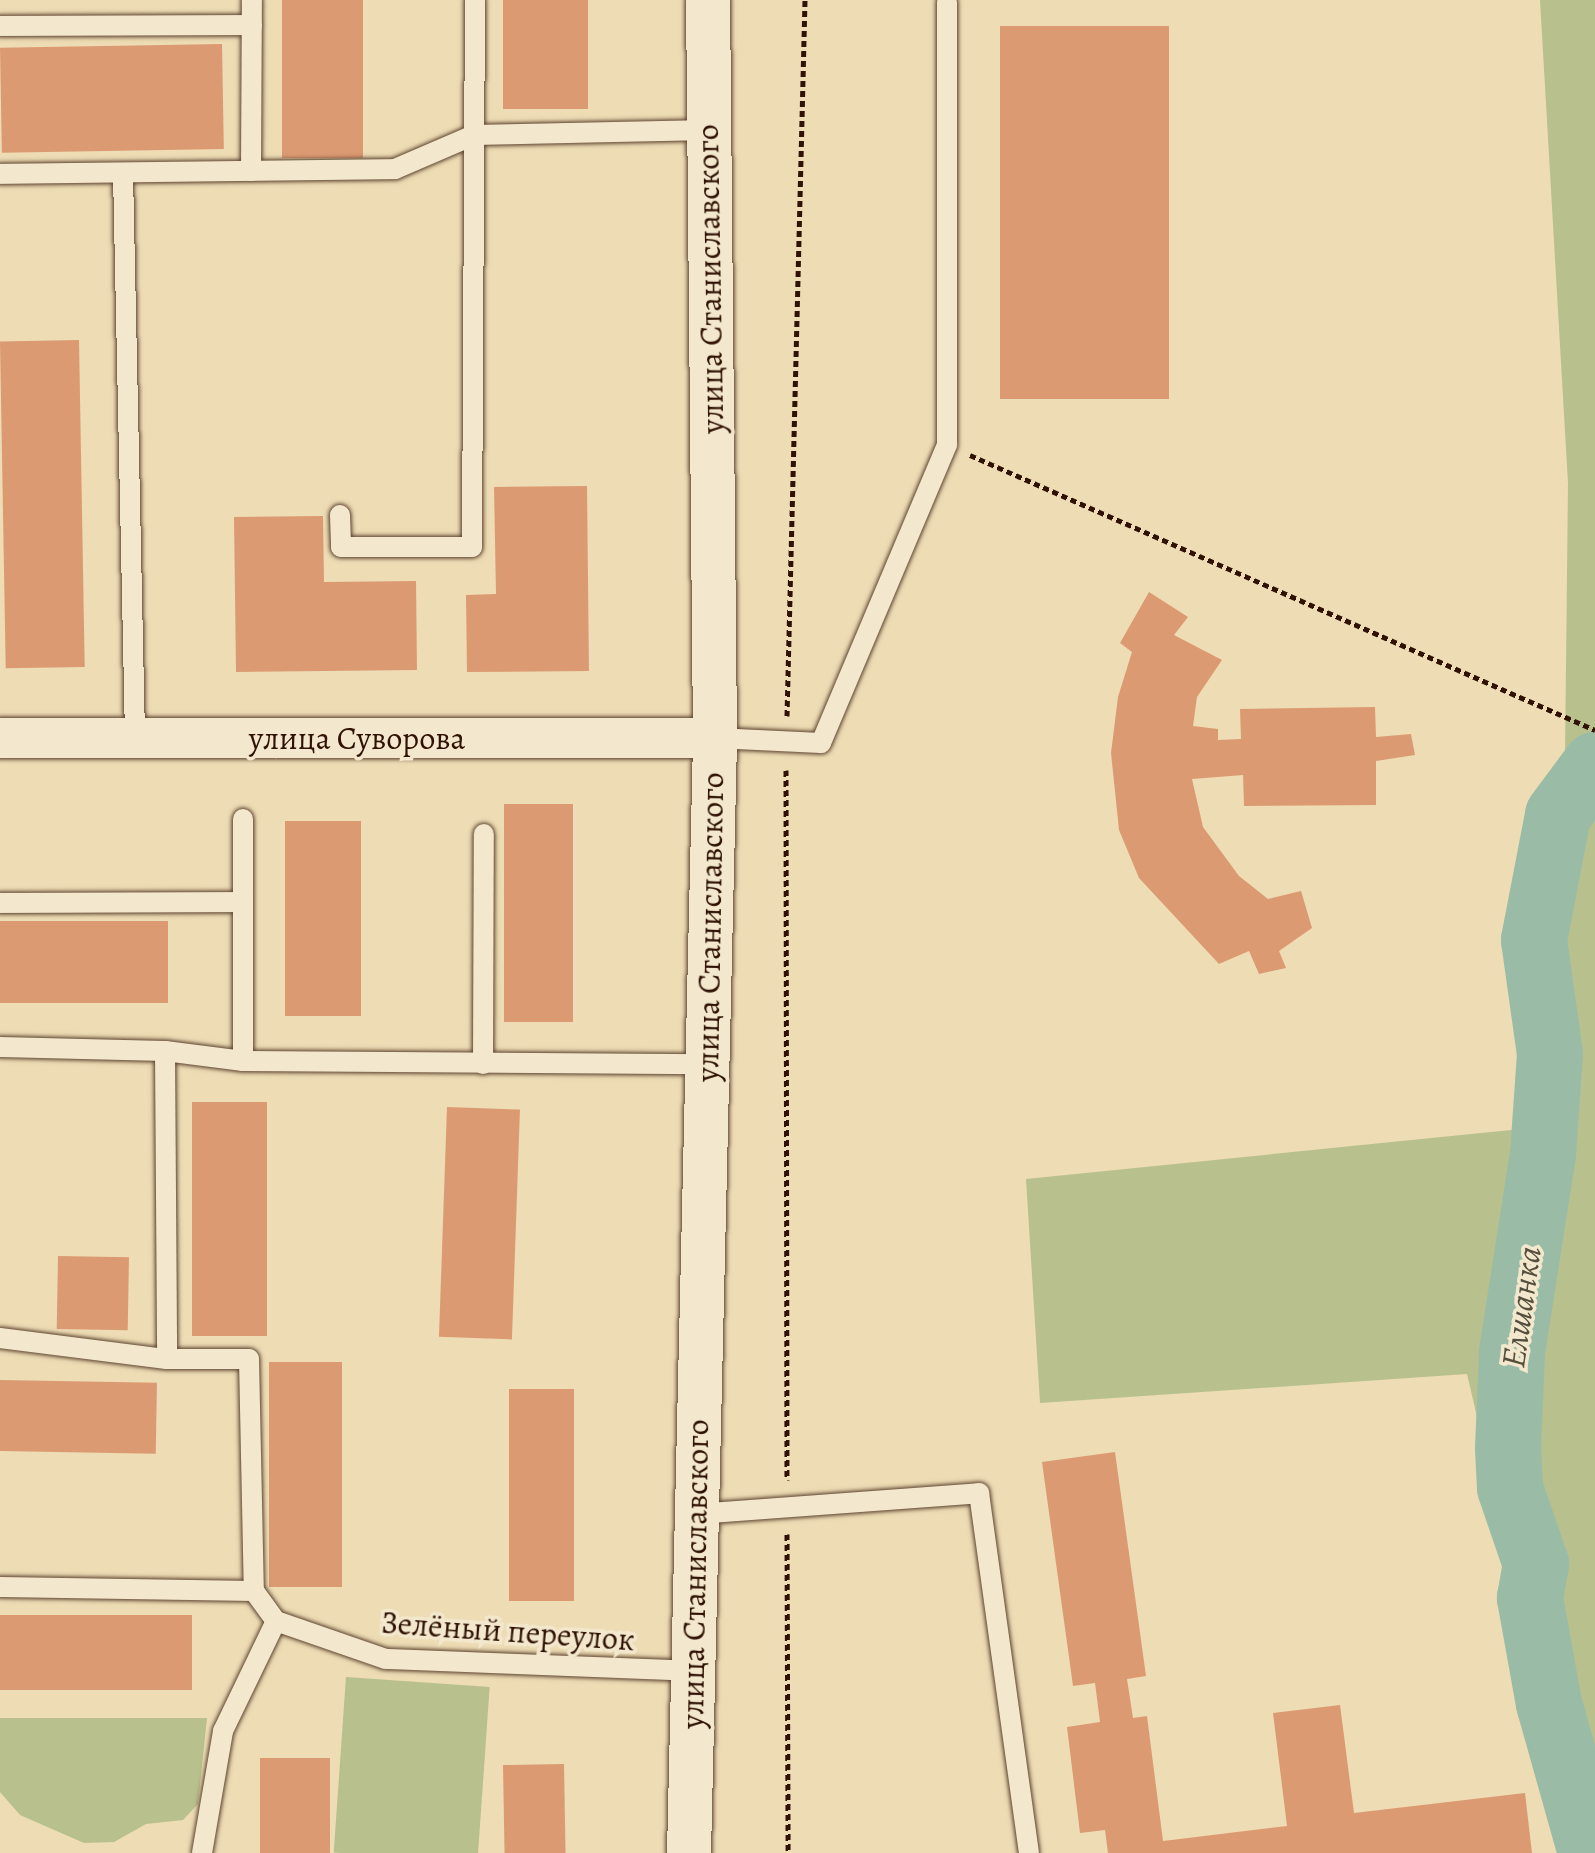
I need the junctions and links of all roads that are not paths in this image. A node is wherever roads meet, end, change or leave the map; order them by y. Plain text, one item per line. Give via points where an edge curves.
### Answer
1 (252, 0) edge
2 (475, 0) edge
3 (708, 0) edge
4 (947, 2) dead end
5 (252, 25) junction
6 (0, 26) edge
7 (709, 130) junction
8 (474, 135) junction
9 (251, 171) junction
10 (123, 173) junction
11 (0, 174) edge
12 (340, 515) dead end
13 (0, 738) edge
14 (135, 738) junction
15 (715, 738) junction
16 (243, 819) dead end
17 (484, 834) dead end
18 (243, 902) junction
19 (0, 903) edge
20 (0, 1047) edge
21 (165, 1051) junction
22 (243, 1061) junction
23 (483, 1064) junction
24 (707, 1064) junction
25 (0, 1338) edge
26 (167, 1359) junction
27 (696, 1514) junction
28 (0, 1587) edge
29 (254, 1591) junction
30 (276, 1621) junction
31 (693, 1671) junction
32 (202, 1853) edge
33 (689, 1853) edge
34 (1029, 1853) edge

1 - 5 lane
2 - 8 lane
3 - 7 main road, улица Станиславского
4 - 15 lane via 947,445 821,743
5 - 6 lane
5 - 9 lane
7 - 8 lane
7 - 15 main road, улица Станиславского
8 - 9 lane via 395,169
8 - 12 lane via 472,547 341,547
9 - 10 lane
10 - 11 lane
10 - 14 lane
13 - 14 street, улица Суворова
14 - 15 street, улица Суворова
15 - 24 main road, улица Станиславского
16 - 18 lane
17 - 23 lane
18 - 19 lane
18 - 22 lane
20 - 21 lane
21 - 22 lane
21 - 26 lane
22 - 23 lane
23 - 24 lane
24 - 27 main road, улица Станиславского
25 - 26 lane
26 - 29 lane via 249,1359
27 - 31 main road, улица Станиславского
27 - 34 lane via 979,1493
28 - 29 lane
29 - 30 lane
30 - 31 lane, Зелёный переулок via 386,1659
30 - 32 lane via 223,1731
31 - 33 main road, улица Станиславского

